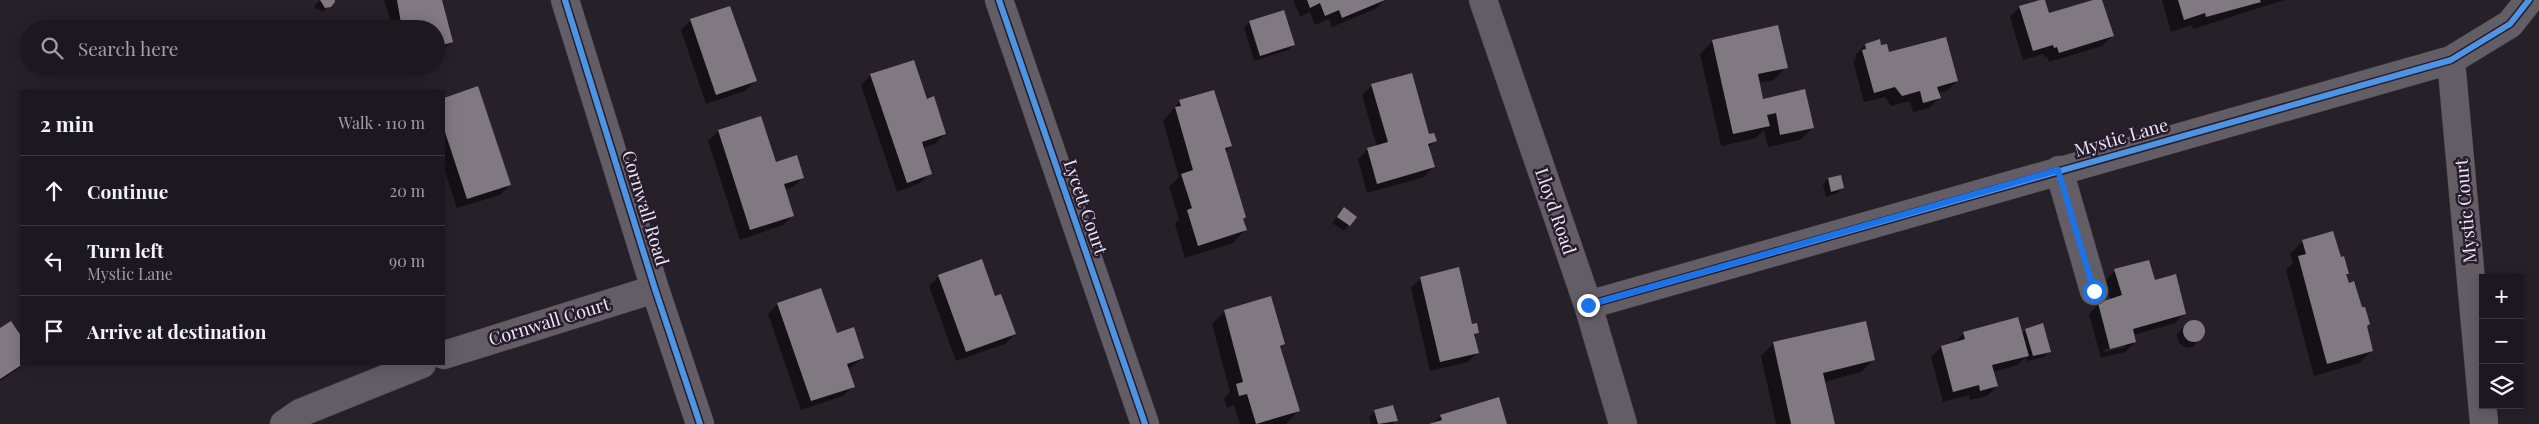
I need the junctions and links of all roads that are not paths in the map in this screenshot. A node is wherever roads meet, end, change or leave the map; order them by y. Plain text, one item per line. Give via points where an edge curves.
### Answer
1 (565, 0) edge
2 (999, 0) edge
3 (1484, 0) edge
4 (2529, 0) edge
5 (2451, 60) junction
6 (2058, 170) junction
7 (655, 289) junction
8 (2094, 291) dead end
9 (1588, 305) junction
10 (445, 355) edge
11 (419, 365) edge
12 (284, 424) edge
13 (700, 424) edge
14 (1145, 424) edge
15 (1622, 424) edge
16 (2483, 424) edge

1 - 7 street, Cornwall Road
2 - 14 street, Lycett Court
3 - 9 street, Lloyd Road
4 - 5 street, Mystic Lane via 2510,24
5 - 6 street, Mystic Lane
5 - 16 street, Mystic Court
6 - 8 street
6 - 9 street, Mystic Lane
7 - 10 street, Cornwall Court
7 - 13 street, Cornwall Road
9 - 15 street, Lloyd Road
11 - 12 street via 300,412

